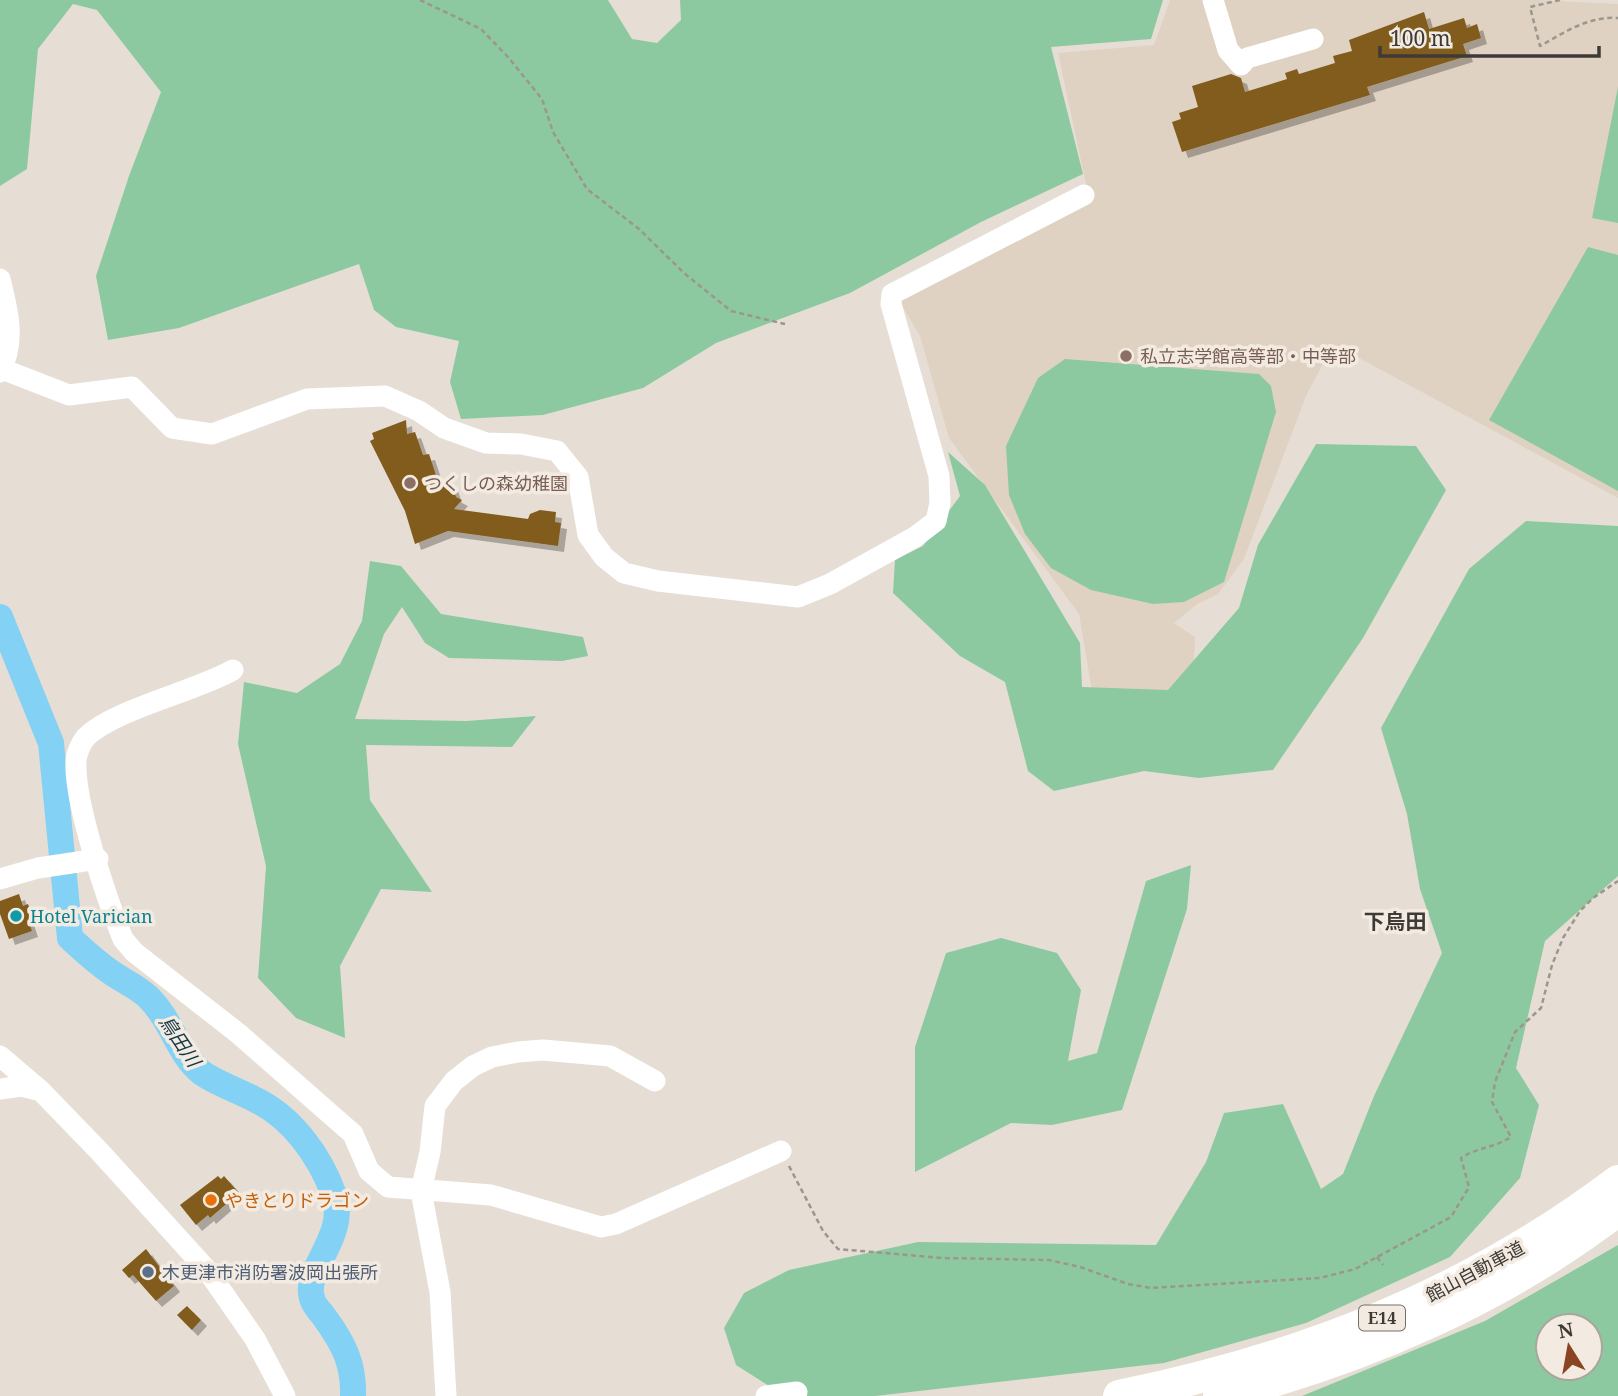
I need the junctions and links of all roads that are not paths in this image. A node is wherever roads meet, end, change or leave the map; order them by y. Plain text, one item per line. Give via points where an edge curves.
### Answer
1 (1213, 0) edge
2 (1312, 38) dead end
3 (1084, 195) dead end
4 (0, 279) edge
5 (1, 371) edge
6 (233, 670) dead end
7 (93, 859) junction
8 (0, 879) edge
9 (0, 1056) edge
10 (655, 1081) dead end
11 (0, 1089) edge
12 (41, 1091) junction
13 (781, 1151) road end
14 (1618, 1181) edge
15 (421, 1191) junction
16 (1618, 1210) edge
17 (797, 1392) dead end
18 (285, 1396) edge
19 (446, 1396) edge
20 (766, 1396) edge
21 (1119, 1396) edge
22 (1219, 1396) edge

1 - 2 street via 1228,50 1241,65 1247,58
3 - 5 street via 892,294 939,476 936,520 915,537 799,597 624,573 604,557 588,535 578,477 557,452 486,443 444,428 385,396 307,399 212,434 172,428 131,387 69,395
4 - 5 street via 9,314 10,344
6 - 7 street via 86,737 76,762
7 - 8 street
7 - 15 street via 123,939 134,952 239,1034 353,1134 369,1171 388,1187
9 - 12 street
10 - 15 street via 610,1056 542,1050 492,1057 454,1081 435,1106
11 - 12 street via 22,1086
12 - 18 street via 207,1270 255,1339
13 - 15 street via 601,1227 491,1195
14 - 21 highway, 館山自動車道 / E14 via 1544,1234 1385,1317 1278,1356
15 - 19 street via 440,1292
16 - 22 highway, 館山自動車道 / E14 via 1558,1252 1457,1310 1349,1356
17 - 20 street

